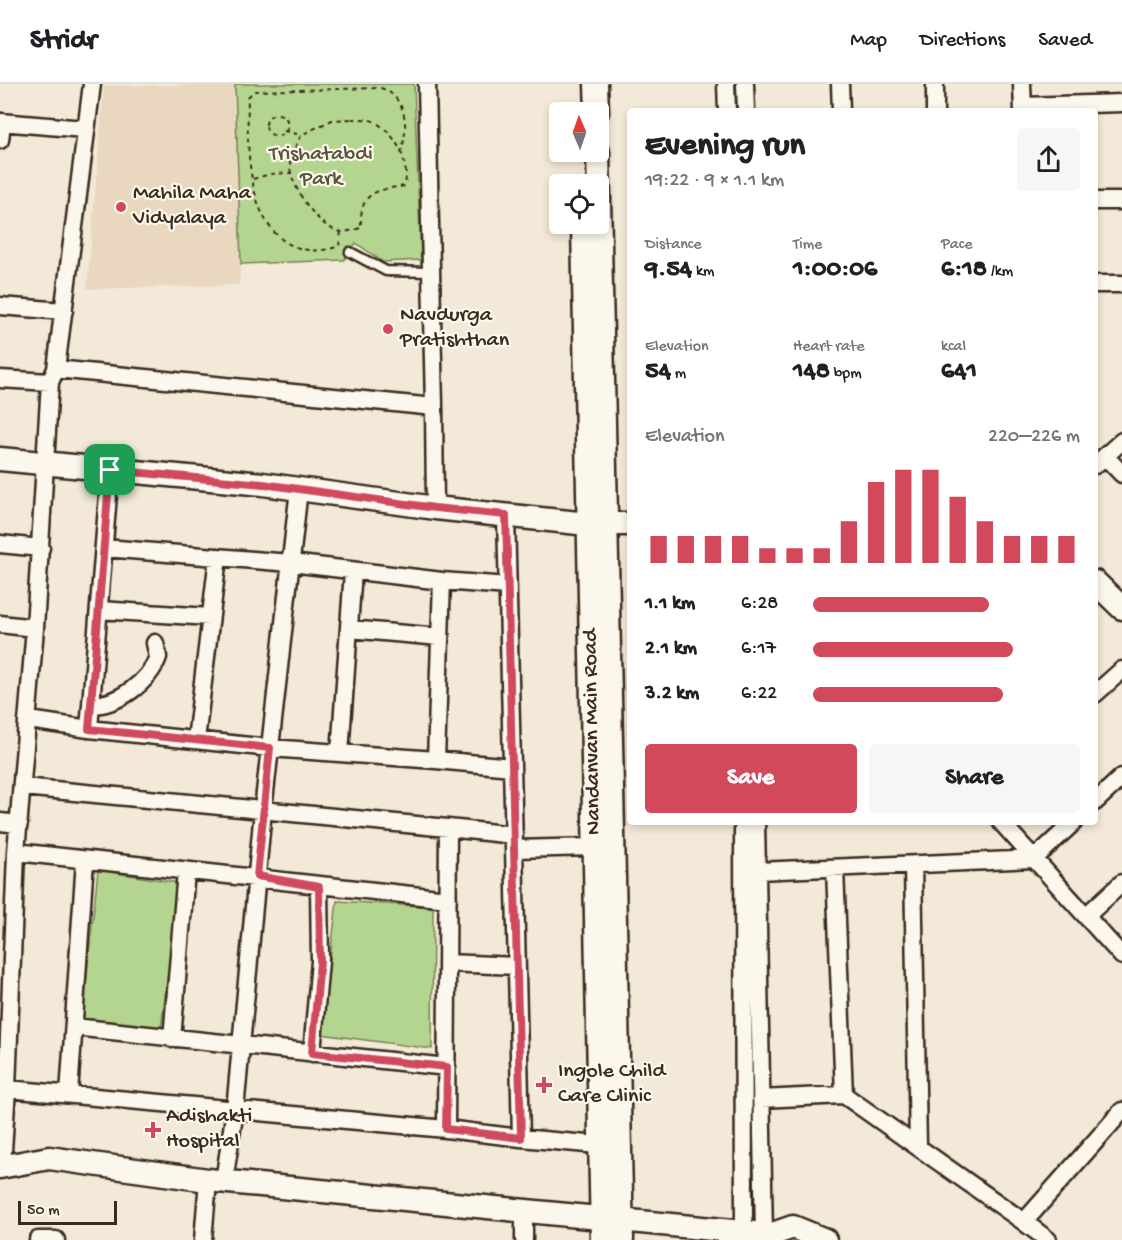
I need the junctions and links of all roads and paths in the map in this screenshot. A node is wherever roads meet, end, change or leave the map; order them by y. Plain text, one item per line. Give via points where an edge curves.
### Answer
1 (92, 84) edge
2 (427, 84) edge
3 (581, 84) edge
4 (596, 84) edge
5 (726, 84) edge
6 (745, 84) edge
7 (840, 84) edge
8 (935, 84) edge
9 (1022, 84) edge
10 (582, 102) edge
11 (597, 102) edge
12 (1122, 103) edge
13 (727, 108) edge
14 (746, 108) edge
15 (841, 108) edge
16 (935, 108) edge
17 (1023, 108) edge
18 (1040, 108) edge
19 (1, 122) edge
20 (85, 129) junction
21 (284, 132) junction
22 (301, 135) junction
23 (0, 140) edge
24 (401, 152) junction
25 (598, 162) edge
26 (293, 173) junction
27 (254, 179) junction
28 (1098, 201) edge
29 (1122, 201) edge
30 (341, 232) junction
31 (584, 234) edge
32 (350, 252) dead end
33 (431, 272) junction
34 (1098, 284) edge
35 (1122, 284) edge
36 (0, 306) edge
37 (64, 311) junction
38 (53, 376) junction
39 (0, 379) edge
40 (434, 408) junction
41 (1122, 441) edge
42 (0, 459) edge
43 (1100, 460) edge
44 (46, 462) junction
45 (110, 470) junction
46 (1122, 474) edge
47 (299, 489) junction
48 (435, 508) junction
49 (506, 515) junction
50 (597, 524) junction
51 (627, 524) edge
52 (0, 544) edge
53 (41, 548) junction
54 (105, 548) junction
55 (218, 557) junction
56 (291, 563) junction
57 (353, 571) junction
58 (442, 581) junction
59 (1098, 585) edge
60 (508, 586) junction
61 (1122, 608) edge
62 (99, 610) junction
63 (210, 617) junction
64 (0, 624) edge
65 (35, 628) junction
66 (349, 629) junction
67 (440, 637) junction
68 (155, 643) dead end
69 (1122, 670) edge
70 (1098, 690) edge
71 (91, 705) junction
72 (28, 720) junction
73 (89, 729) junction
74 (196, 740) junction
75 (270, 748) junction
76 (340, 753) junction
77 (436, 760) junction
78 (512, 766) junction
79 (1122, 777) edge
80 (23, 787) junction
81 (1098, 799) edge
82 (263, 810) junction
83 (0, 822) edge
84 (19, 824) junction
85 (743, 825) edge
86 (756, 825) edge
87 (1004, 825) edge
88 (1071, 825) edge
89 (448, 828) junction
90 (514, 842) junction
91 (595, 848) junction
92 (16, 852) junction
93 (1034, 859) junction
94 (85, 860) junction
95 (913, 865) junction
96 (836, 869) junction
97 (186, 871) junction
98 (757, 871) junction
99 (257, 876) junction
100 (1122, 883) edge
101 (319, 887) junction
102 (448, 899) junction
103 (7, 906) edge
104 (1086, 916) junction
105 (1122, 956) edge
106 (447, 963) junction
107 (517, 966) junction
108 (74, 1027) junction
109 (172, 1039) junction
110 (241, 1046) junction
111 (312, 1053) junction
112 (447, 1067) junction
113 (7, 1089) junction
114 (69, 1094) junction
115 (844, 1095) junction
116 (761, 1098) junction
117 (235, 1110) junction
118 (1122, 1111) edge
119 (446, 1129) junction
120 (521, 1138) junction
121 (611, 1146) junction
122 (918, 1147) junction
123 (1, 1166) edge
124 (216, 1181) junction
125 (524, 1210) junction
126 (1024, 1222) junction
127 (612, 1229) edge
128 (765, 1234) edge
129 (38, 1240) edge
130 (56, 1240) edge
131 (203, 1240) edge
132 (524, 1240) edge
133 (825, 1240) edge
134 (1048, 1240) edge

1 - 20 street
2 - 33 street
3 - 10 main road
4 - 11 main road
5 - 13 street
6 - 14 street
7 - 15 street
8 - 16 street
9 - 17 street
12 - 18 street
19 - 20 street
19 - 23 street
20 - 37 street
21 - 21 path via 289,126 285,117 278,113 268,118 266,126 271,135
21 - 22 path
22 - 24 path via 332,120 374,120 389,133
22 - 26 path via 290,166
24 - 27 path via 405,134 403,108 390,92 372,87 254,91 248,97 249,168
24 - 30 path via 408,169 405,186 376,190 365,200 360,212 361,228
25 - 50 main road
26 - 27 path
26 - 30 path via 298,194 307,207
27 - 30 path via 261,213 273,233 287,244 327,250 339,246
28 - 29 street
31 - 50 main road, Nandanvan Main Road
32 - 33 lane via 386,271
33 - 40 street
34 - 35 street
36 - 37 street
37 - 38 street
38 - 39 street
38 - 40 street
38 - 44 street
40 - 48 street
41 - 43 street
42 - 44 main road
43 - 46 street
44 - 45 main road
44 - 53 street
45 - 47 main road
45 - 54 street
47 - 48 main road
47 - 56 street
48 - 49 main road
49 - 50 main road
49 - 60 street
50 - 51 main road
50 - 91 main road, Nandanvan Main Road
50 - 121 main road
52 - 53 street
53 - 65 street
54 - 55 street
54 - 62 street
55 - 56 street
55 - 63 street
56 - 57 street
56 - 75 street
57 - 58 street
57 - 66 street
58 - 60 street
58 - 67 street
59 - 61 main road
60 - 78 street
62 - 63 street
62 - 71 street
63 - 74 street
64 - 65 street
65 - 72 street
66 - 67 street
66 - 76 street
67 - 77 street
68 - 71 street via 158,657 143,681 111,703
69 - 70 street
71 - 73 street
72 - 73 street
72 - 80 street
73 - 74 street
74 - 75 street
75 - 76 street
75 - 82 street
76 - 77 street
77 - 78 street
78 - 90 street
79 - 81 street
80 - 82 street
80 - 84 street
82 - 89 street
82 - 99 street
83 - 84 street
84 - 92 street
85 - 128 street
86 - 98 street
87 - 93 street
88 - 93 street
89 - 90 street
89 - 102 street
90 - 91 street
90 - 107 street
91 - 121 main road, Nandanvan Main Road
92 - 94 street
92 - 103 street
93 - 95 street
93 - 104 street
94 - 97 street
94 - 108 street
95 - 96 street
95 - 122 street
96 - 98 street
96 - 115 street
97 - 99 street
97 - 109 street
98 - 116 street
99 - 101 street
99 - 110 street
100 - 104 street
101 - 102 street
101 - 111 street via 320,961
102 - 106 street
103 - 113 street
104 - 105 street
106 - 107 street
106 - 112 street
107 - 120 street
108 - 109 street
108 - 114 street
109 - 110 street
110 - 111 street
110 - 117 street
111 - 112 street
112 - 119 street
113 - 114 street
113 - 123 street
114 - 117 street
115 - 116 street
115 - 122 street
116 - 128 street
117 - 119 street
117 - 124 street
118 - 126 street
119 - 120 street
120 - 121 street
121 - 127 main road, Nandanvan Main Road
122 - 126 street
123 - 124 main road via 49,1158
124 - 125 main road
124 - 131 street
125 - 127 main road
125 - 132 street
126 - 134 street
127 - 128 main road
128 - 133 main road via 793,1227
129 - 130 street

